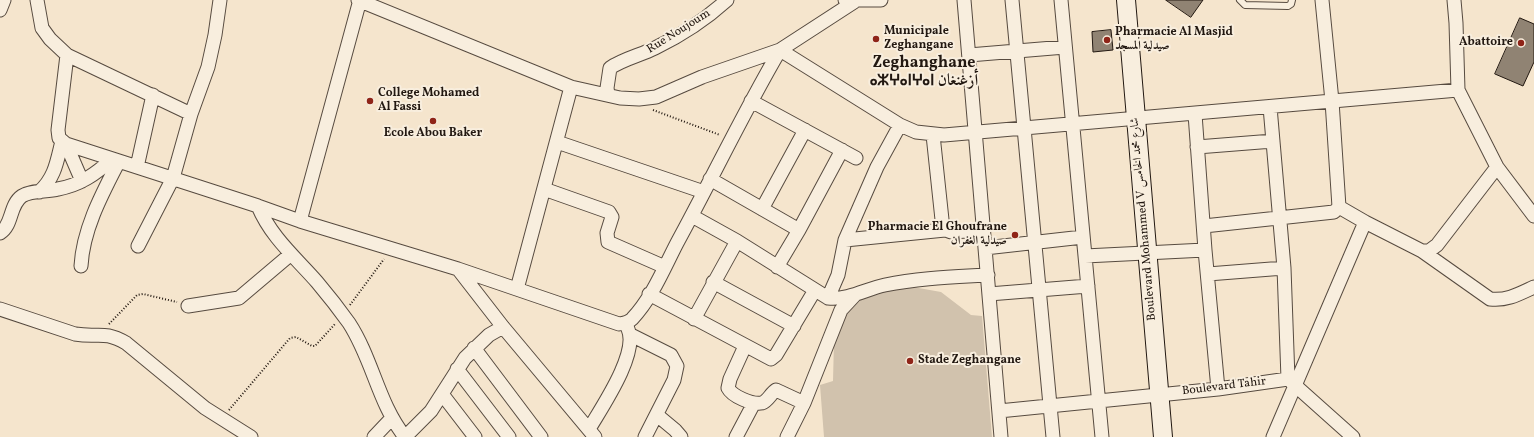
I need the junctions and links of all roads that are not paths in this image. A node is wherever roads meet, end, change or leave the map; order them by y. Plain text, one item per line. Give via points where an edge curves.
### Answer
1 (4, 0) edge
2 (37, 0) edge
3 (220, 0) edge
4 (359, 0) edge
5 (727, 0) edge
6 (882, 0) edge
7 (964, 0) edge
8 (1012, 0) edge
9 (1061, 0) edge
10 (1126, 0) edge
11 (1240, 0) edge
12 (1292, 0) edge
13 (1322, 0) edge
14 (1454, 0) edge
15 (848, 1) edge
16 (1263, 3) edge
17 (0, 10) edge
18 (1065, 47) junction
19 (780, 50) junction
20 (1016, 51) junction
21 (67, 55) junction
22 (969, 55) junction
23 (571, 87) junction
24 (1458, 90) junction
25 (608, 94) junction
26 (153, 96) junction
27 (750, 101) junction
28 (1332, 101) junction
29 (1270, 107) junction
30 (191, 114) junction
31 (1195, 114) junction
32 (1136, 118) junction
33 (1072, 124) junction
34 (900, 125) junction
35 (1024, 128) junction
36 (805, 130) junction
37 (976, 132) junction
38 (933, 135) junction
39 (1273, 141) junction
40 (557, 142) junction
41 (64, 143) junction
42 (1197, 147) junction
43 (842, 150) junction
44 (856, 158) dead end
45 (116, 160) junction
46 (137, 167) junction
47 (1497, 167) junction
48 (172, 178) junction
49 (710, 180) junction
50 (82, 181) junction
51 (544, 189) junction
52 (39, 192) junction
53 (704, 192) junction
54 (258, 206) junction
55 (1339, 207) junction
56 (762, 209) junction
57 (692, 216) junction
58 (1534, 216) edge
59 (1280, 218) junction
60 (300, 222) junction
61 (1365, 222) junction
62 (1204, 226) junction
63 (799, 230) junction
64 (945, 230) junction
65 (984, 230) junction
66 (0, 233) edge
67 (1083, 237) junction
68 (845, 240) junction
69 (737, 241) junction
70 (1034, 242) junction
71 (138, 246) dead end
72 (985, 248) junction
73 (1205, 250) junction
74 (1422, 251) junction
75 (291, 254) junction
76 (1146, 254) junction
77 (1085, 256) junction
78 (81, 266) dead end
79 (665, 267) junction
80 (777, 267) junction
81 (1284, 268) junction
82 (458, 269) junction
83 (1208, 274) junction
84 (988, 275) junction
85 (713, 282) junction
86 (1088, 286) junction
87 (1534, 287) edge
88 (517, 289) junction
89 (814, 290) junction
90 (1039, 290) junction
91 (649, 294) junction
92 (989, 294) junction
93 (855, 295) junction
94 (828, 298) junction
95 (188, 306) road end
96 (0, 309) edge
97 (694, 319) junction
98 (794, 326) junction
99 (503, 327) junction
100 (629, 329) junction
101 (745, 346) junction
102 (474, 348) junction
103 (457, 369) junction
104 (1291, 382) junction
105 (1218, 389) junction
106 (442, 394) junction
107 (1160, 395) junction
108 (1099, 401) junction
109 (754, 403) junction
110 (804, 403) junction
111 (1050, 406) junction
112 (999, 411) junction
113 (657, 415) junction
114 (392, 418) junction
115 (592, 433) edge
116 (251, 437) edge
117 (374, 437) edge
118 (405, 437) edge
119 (475, 437) edge
120 (509, 437) edge
121 (541, 437) edge
122 (645, 437) edge
123 (680, 437) edge
124 (736, 437) edge
125 (787, 437) edge
126 (1001, 437) edge
127 (1053, 437) edge
128 (1102, 437) edge
129 (1163, 437) edge
130 (1272, 437) edge
131 (1353, 437) edge

1 - 17 street
2 - 21 street via 42,28
3 - 30 street via 208,66
4 - 23 street
4 - 60 street
5 - 25 street, Rue Noujoum via 657,48 610,68
6 - 15 street
7 - 22 street
8 - 20 street
9 - 18 street
10 - 32 main road, Boulevard Mohammed V شارع محمد الخامس
11 - 16 lane via 1245,5
12 - 16 lane via 1288,6
13 - 28 street
14 - 24 street
15 - 19 street
18 - 20 street
18 - 33 street
19 - 25 street via 648,99 620,98
19 - 27 street
19 - 34 street
20 - 22 street
20 - 35 street
21 - 26 street
21 - 41 street via 58,130 59,138
22 - 37 street
23 - 25 street
23 - 40 street
24 - 28 street
24 - 47 street
26 - 30 street
26 - 46 street
27 - 36 street
27 - 49 street
28 - 29 street
28 - 55 street
29 - 31 street
29 - 39 street
30 - 48 street
31 - 32 street
31 - 42 street
32 - 33 street
32 - 76 main road, Boulevard Mohammed V شارع محمد الخامس
33 - 35 street
33 - 67 street
34 - 38 street via 916,132
34 - 68 street via 877,167
35 - 37 street
35 - 70 street
36 - 43 street
36 - 56 street
37 - 38 street
37 - 65 street
38 - 64 street via 942,227
39 - 42 street
39 - 59 street
40 - 51 street
40 - 53 street
41 - 45 street
41 - 50 street
41 - 52 street via 56,167
42 - 62 street
43 - 44 street
43 - 63 street
45 - 46 street
45 - 50 street
45 - 78 street via 86,234
46 - 48 street
47 - 58 street
47 - 74 street via 1437,245 1429,251
48 - 54 street
48 - 71 street
49 - 53 street
49 - 56 street
50 - 52 street via 59,189
51 - 79 street via 609,212 612,217 607,233 608,242
51 - 88 street
52 - 66 street via 18,199 5,228
53 - 57 street
54 - 60 street
54 - 75 street via 267,225
55 - 59 street via 1334,212
55 - 61 street
56 - 63 street
57 - 69 street
57 - 79 street
59 - 62 street
59 - 81 street
60 - 82 street
61 - 74 street
61 - 104 street
62 - 73 street
63 - 80 street
64 - 65 street
64 - 68 street
65 - 72 street
67 - 70 street
67 - 77 street
68 - 94 street via 838,275
69 - 80 street
69 - 85 street
70 - 72 street
70 - 90 street
72 - 84 street
73 - 76 street
73 - 83 street
74 - 87 street via 1490,299 1514,297
75 - 95 street via 239,298
75 - 114 street via 317,281 343,315 366,352
76 - 77 street
76 - 107 main road, Boulevard Mohammed V شارع محمد الخامس
77 - 86 street
79 - 91 street
80 - 89 street
81 - 83 street
81 - 104 street
82 - 88 street
82 - 99 street
83 - 105 street
84 - 92 street
84 - 93 street via 884,285
85 - 97 street
85 - 98 street
86 - 90 street
86 - 108 street
88 - 100 street
89 - 94 street
89 - 98 street
90 - 92 street
90 - 111 street
91 - 97 street
91 - 100 street
92 - 112 street
93 - 94 street
93 - 110 street via 842,310
96 - 116 street via 76,334 111,335 126,343 205,408
97 - 101 street
98 - 101 street via 773,359 768,359
99 - 102 street
99 - 115 street
100 - 113 street via 671,355 677,366 674,380
100 - 115 street via 630,348 627,358
101 - 109 street via 728,388 731,393
102 - 103 street
102 - 121 street
103 - 106 street
103 - 120 street
104 - 105 street, Boulevard Tahir
104 - 130 street
104 - 131 street
105 - 107 street, Boulevard Tahir
106 - 118 street via 426,418
106 - 119 street
107 - 108 street, Boulevard Tahir
107 - 129 main road, Boulevard Mohammed V شارع محمد الخامس
108 - 111 street, Boulevard Tahir
108 - 128 street
109 - 110 street via 766,401 776,390
109 - 124 street
110 - 125 street
111 - 112 street, Boulevard Tahir
111 - 127 street
112 - 126 street
113 - 122 street
113 - 123 street
114 - 117 street
114 - 118 street

